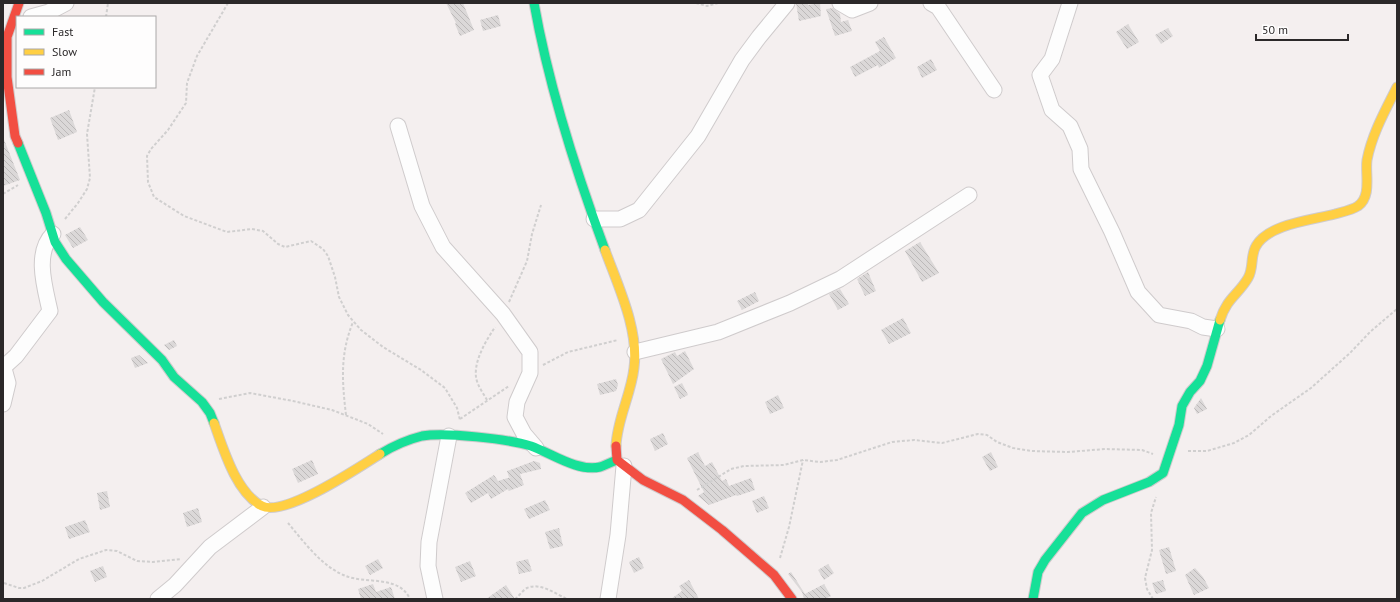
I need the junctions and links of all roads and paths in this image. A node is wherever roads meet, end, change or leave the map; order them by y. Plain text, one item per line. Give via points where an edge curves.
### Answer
1 (19, 3) edge
2 (66, 3) edge
3 (108, 3) edge
4 (228, 3) edge
5 (534, 3) edge
6 (696, 3) edge
7 (718, 3) edge
8 (787, 3) edge
9 (840, 3) edge
10 (870, 3) edge
11 (931, 3) edge
12 (1070, 3) edge
13 (35, 16) edge
14 (106, 16) edge
15 (11, 18) edge
16 (5, 39) edge
17 (1397, 87) edge
18 (95, 88) edge
19 (994, 90) dead end
20 (398, 126) dead end
21 (969, 195) dead end
22 (594, 219) junction
23 (53, 234) junction
24 (1397, 310) edge
25 (354, 322) junction
26 (1217, 329) junction
27 (635, 352) junction
28 (4, 365) edge
29 (202, 402) junction
30 (3, 404) edge
31 (346, 416) junction
32 (454, 436) junction
33 (398, 443) junction
34 (536, 448) junction
35 (1170, 455) junction
36 (803, 460) junction
37 (620, 463) junction
38 (1163, 473) junction
39 (683, 500) junction
40 (269, 508) junction
41 (200, 557) junction
42 (777, 579) junction
43 (4, 583) dead end
44 (158, 599) edge
45 (410, 599) edge
46 (435, 599) edge
47 (515, 599) edge
48 (567, 599) edge
49 (608, 599) edge
50 (792, 599) edge
51 (1033, 599) edge
52 (1153, 599) edge

1 - 15 street
2 - 13 street
3 - 14 path
4 - 25 path via 197,56 187,83 186,103 147,156 150,190 161,203 184,216 227,232 258,230 270,235 278,244 285,247 306,241 317,243 328,256 339,297
5 - 22 street via 540,40 565,133
6 - 7 path via 707,6
8 - 22 street via 742,60 698,136 639,210 620,219
9 - 10 street via 852,10
11 - 19 street via 938,7
12 - 26 street via 1052,59 1040,75 1052,110 1070,126 1080,149 1081,169 1138,292 1159,315
15 - 16 street
16 - 23 street via 15,136
17 - 26 street via 1375,132 1367,161 1364,199 1358,206 1345,211 1272,230 1256,245 1248,278 1224,307
18 - 23 path via 87,134 90,178 87,189
20 - 34 street via 422,206 443,247 503,314 530,352 530,373 517,402 516,417 524,434
21 - 27 street via 840,279 790,303 718,332
22 - 27 street via 613,271
23 - 28 street via 47,240 41,272 50,311 16,356
23 - 29 street via 55,242 82,279 162,360 174,377
24 - 35 path via 1311,388 1249,435 1234,443 1207,451
25 - 31 path via 344,348 343,359
25 - 32 path via 383,347 445,388 457,408 460,419
26 - 35 street via 1207,366 1200,381 1182,406
27 - 37 street via 634,377 620,423 616,452
28 - 30 street via 8,383
29 - 31 path via 250,393 301,402
29 - 40 street via 210,413 237,480 252,500
31 - 33 path via 368,424
32 - 33 street via 423,436
32 - 34 street via 501,439
32 - 46 street via 429,542 428,566
33 - 40 street via 310,496 287,506
34 - 37 street via 582,466 599,467
35 - 36 path via 1142,450 1031,451 1013,448 987,435 978,434 942,443 914,440 892,442 837,460
35 - 38 street
36 - 39 path via 784,465 744,466 731,469
36 - 42 path
37 - 39 street via 643,480
37 - 49 street via 618,535
38 - 51 street via 1149,482 1103,500 1082,513 1038,572
38 - 52 path via 1151,513 1152,550 1145,578 1147,589
39 - 42 street via 722,530
40 - 41 street via 210,547
40 - 45 path via 333,569 347,577 386,581 402,590
41 - 43 path via 146,562 132,559 117,551 106,550 79,558 33,585 19,588
41 - 44 street via 175,585
42 - 50 street
47 - 48 path via 528,588 536,587

